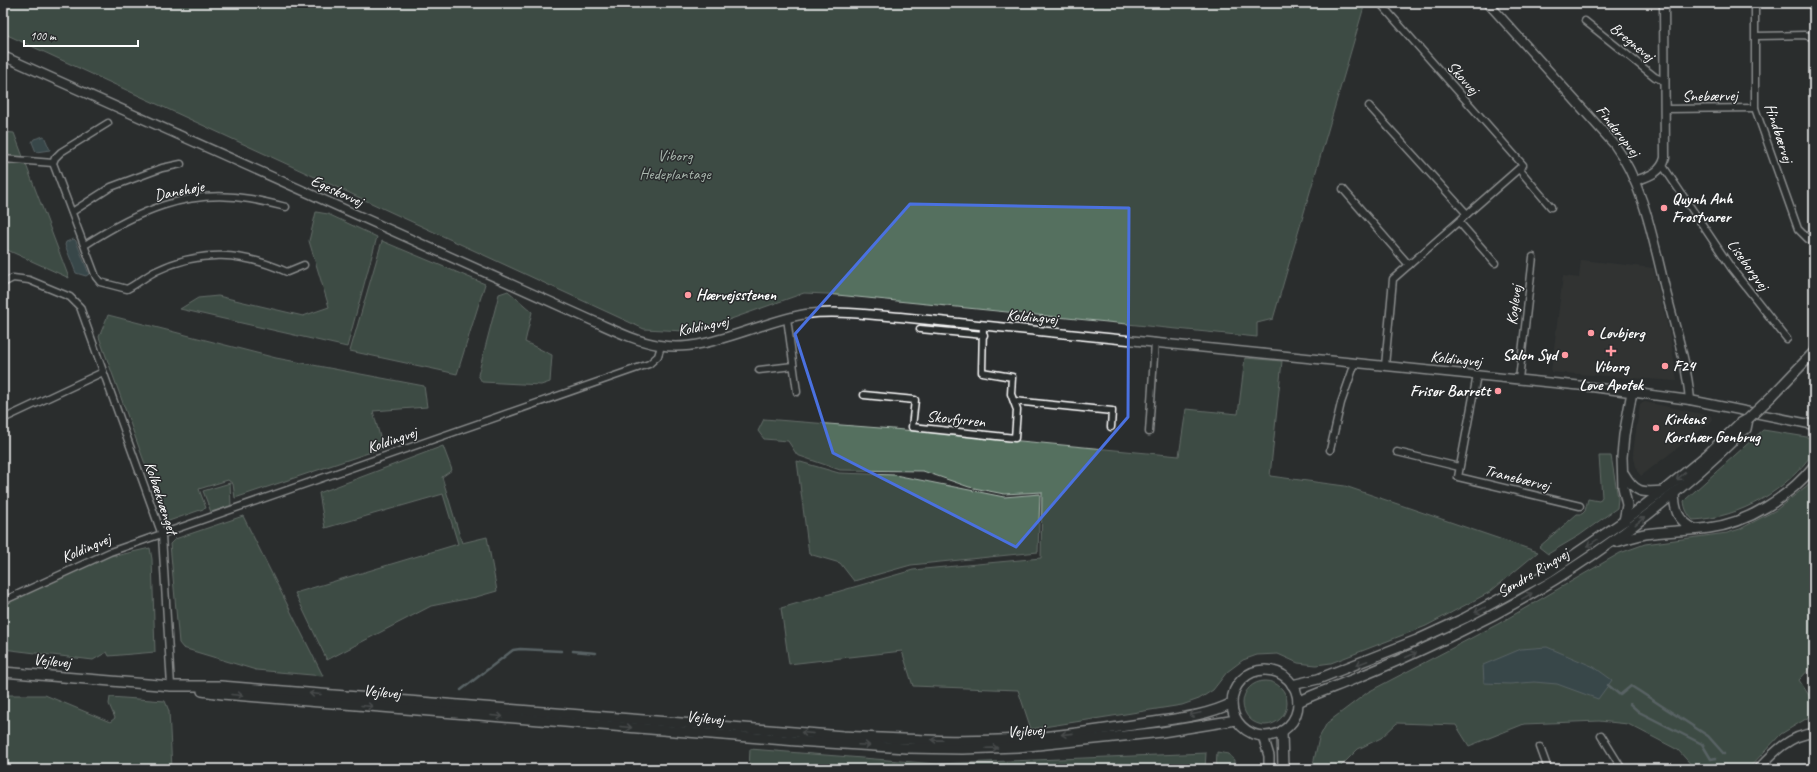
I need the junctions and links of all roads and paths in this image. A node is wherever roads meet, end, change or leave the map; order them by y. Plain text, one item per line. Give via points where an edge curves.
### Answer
1 (1380, 3) edge
2 (1488, 3) edge
3 (1664, 3) edge
4 (1755, 3) edge
5 (1585, 20) dead end
6 (1756, 36) junction
7 (1814, 37) edge
8 (3, 56) edge
9 (1664, 81) junction
10 (1369, 106) dead end
11 (1755, 108) junction
12 (1665, 109) junction
13 (108, 123) dead end
14 (3, 159) edge
15 (53, 163) junction
16 (181, 164) dead end
17 (1663, 166) junction
18 (1519, 169) junction
19 (1635, 181) junction
20 (1343, 189) dead end
21 (286, 206) dead end
22 (1551, 207) dead end
23 (72, 212) junction
24 (1467, 214) junction
25 (1459, 222) junction
26 (1811, 239) edge
27 (85, 245) junction
28 (1533, 257) dead end
29 (1495, 263) dead end
30 (304, 265) dead end
31 (1409, 265) junction
32 (3, 283) edge
33 (786, 318) junction
34 (983, 326) junction
35 (920, 330) dead end
36 (984, 335) junction
37 (1787, 339) dead end
38 (1155, 342) junction
39 (661, 346) junction
40 (1814, 352) edge
41 (1355, 363) junction
42 (793, 366) junction
43 (1385, 366) junction
44 (759, 370) dead end
45 (103, 372) junction
46 (1477, 375) junction
47 (1519, 379) junction
48 (797, 392) dead end
49 (1632, 392) junction
50 (864, 395) dead end
51 (1690, 400) junction
52 (1014, 401) junction
53 (3, 419) edge
54 (1814, 425) edge
55 (1111, 427) dead end
56 (1738, 431) junction
57 (1149, 432) dead end
58 (1330, 450) dead end
59 (1397, 452) dead end
60 (1814, 466) edge
61 (1459, 467) junction
62 (1622, 471) junction
63 (1663, 491) junction
64 (1674, 494) junction
65 (1580, 506) dead end
66 (1624, 521) junction
67 (1694, 529) junction
68 (162, 535) junction
69 (1609, 544) junction
70 (3, 601) edge
71 (3, 672) edge
72 (1292, 685) junction
73 (171, 686) junction
74 (1232, 702) junction
75 (1298, 702) junction
76 (1236, 720) junction
77 (1282, 731) junction
78 (1814, 732) edge
79 (1601, 735) dead end
80 (1263, 736) junction
81 (1540, 747) dead end
82 (1269, 769) edge
83 (1283, 769) edge
84 (1548, 769) edge
85 (1622, 769) edge
86 (1758, 769) edge

1 - 18 street, Skovvej via 1523,165
2 - 19 street, Finderupvej via 1614,144 1626,160
3 - 9 street
4 - 6 street, Hindbærvej
5 - 9 street, Bregnevej via 1655,77
6 - 7 street
6 - 11 street, Hindbærvej
8 - 39 street, Egeskovvej via 636,340
9 - 12 street
10 - 24 street
11 - 12 street, Snebærvej
11 - 26 street, Hindbærvej via 1798,229
12 - 17 street
13 - 15 street via 61,152
14 - 15 street
15 - 23 street
16 - 23 street, Danehøje via 162,168 111,187
17 - 19 street via 1657,172
17 - 37 street, Liseborgvej via 1732,269
18 - 22 street, Skovvej
18 - 24 street
19 - 51 street, Finderupvej via 1682,352
20 - 31 street
21 - 27 street, Danehøje via 231,197 201,197 178,201 138,214
23 - 27 street
24 - 25 street
25 - 29 street
25 - 31 street
27 - 30 street via 100,282 127,290 155,271 189,258 231,255 252,259 287,272
28 - 47 street, Koglevej
31 - 43 street via 1393,280
32 - 45 street, Kolbækvænget via 20,278 74,299 80,307
33 - 34 street, Koldingvej via 823,313 848,314
33 - 39 street, Koldingvej via 698,344
33 - 42 street
34 - 36 street, Skovfyrren
34 - 38 street, Koldingvej
35 - 36 street
36 - 52 street, Skovfyrren via 982,372 1012,377 1011,394
38 - 41 street, Koldingvej
38 - 57 street
39 - 68 street, Koldingvej via 658,356 649,364
40 - 56 main road, Søndre Ringvej, bridge via 1772,396 1748,419 1739,424
41 - 43 street, Koldingvej
41 - 58 street via 1340,403
42 - 44 street
42 - 48 street
43 - 46 street, Koldingvej
45 - 53 street
45 - 68 street, Kolbækvænget
46 - 47 street, Koldingvej
46 - 61 street
47 - 49 street, Koldingvej
49 - 51 street, Koldingvej
49 - 62 main road via 1624,436
50 - 52 street, Skovfyrren via 915,400 912,427 1015,438 1017,410
51 - 54 street, Koldingvej
52 - 55 street via 1112,411
56 -> 63 main road, Søndre Ringvej
56 - 64 main road, Søndre Ringvej via 1705,468
59 - 61 street
60 - 67 main road via 1790,490 1767,507 1744,518 1709,528
61 - 65 street, Tranebærvej via 1458,477
62 - 63 main road via 1637,490
62 - 66 main road via 1627,506
63 - 66 main road, Søndre Ringvej
64 - 67 main road via 1677,514 1684,523
69 -> 64 main road, Søndre Ringvej
66 -> 72 main road, Søndre Ringvej via 1550,572 1464,618 1360,664
67 - 69 main road via 1646,534
68 - 70 street, Koldingvej via 110,552
68 - 73 street, Kolbækvænget
75 -> 69 main road, Søndre Ringvej via 1461,632 1534,592
71 - 73 main road, Vejlevej
72 - 74 main road via 1274,672 1259,671 1240,682
72 - 75 main road
74 -> 73 main road, Vejlevej via 1195,714 1077,733 961,741 843,736 221,686
73 -> 76 main road, Vejlevej via 222,694 906,748 1018,747 1162,732
74 - 76 main road
75 - 77 main road via 1294,719
76 - 80 main road via 1248,731
77 - 80 main road
77 - 83 main road
78 - 86 street via 1794,738 1779,748
79 - 85 street
80 - 82 main road via 1269,756
81 - 84 street

